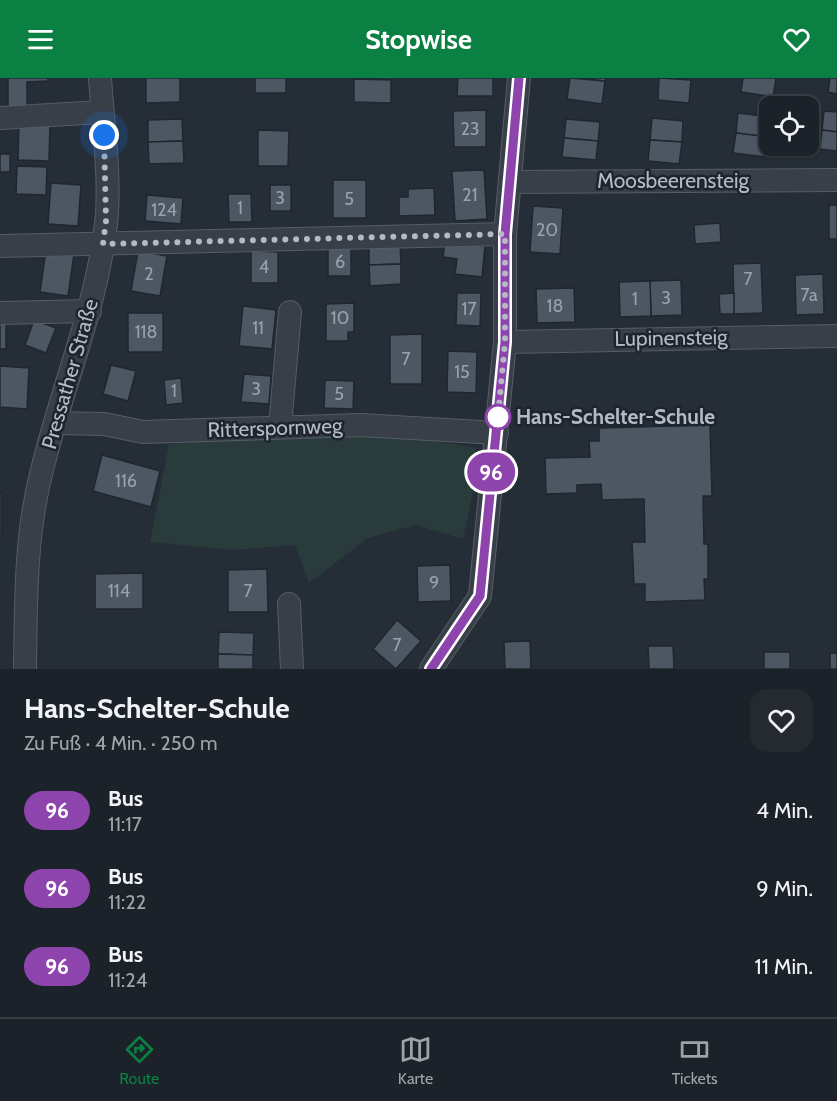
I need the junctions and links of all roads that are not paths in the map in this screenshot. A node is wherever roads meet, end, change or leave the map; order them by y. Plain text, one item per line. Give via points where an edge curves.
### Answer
1 (100, 78) edge
2 (519, 78) edge
3 (102, 112) junction
4 (0, 118) edge
5 (837, 180) edge
6 (510, 182) junction
7 (505, 234) junction
8 (103, 244) junction
9 (0, 246) edge
10 (90, 311) junction
11 (290, 312) dead end
12 (0, 313) edge
13 (837, 336) edge
14 (505, 342) junction
15 (55, 423) junction
16 (280, 427) junction
17 (496, 433) junction
18 (289, 604) dead end
19 (25, 669) edge
20 (292, 669) edge
21 (431, 669) edge

1 - 3 street, Pressather Straße
2 - 6 street
3 - 4 street
3 - 8 street, Pressather Straße via 106,182
5 - 6 street, Moosbeerensteig
6 - 7 street
7 - 8 street
7 - 14 street
8 - 9 street
8 - 10 street, Pressather Straße
10 - 12 street
10 - 15 street, Pressather Straße
11 - 16 street
13 - 14 street, Lupinensteig
14 - 17 street
15 - 16 street, Ritterspornweg via 104,424 143,432
15 - 19 street, Pressather Straße via 41,472 27,555
16 - 17 street, Ritterspornweg via 361,425
17 - 21 street via 480,596
18 - 20 street

